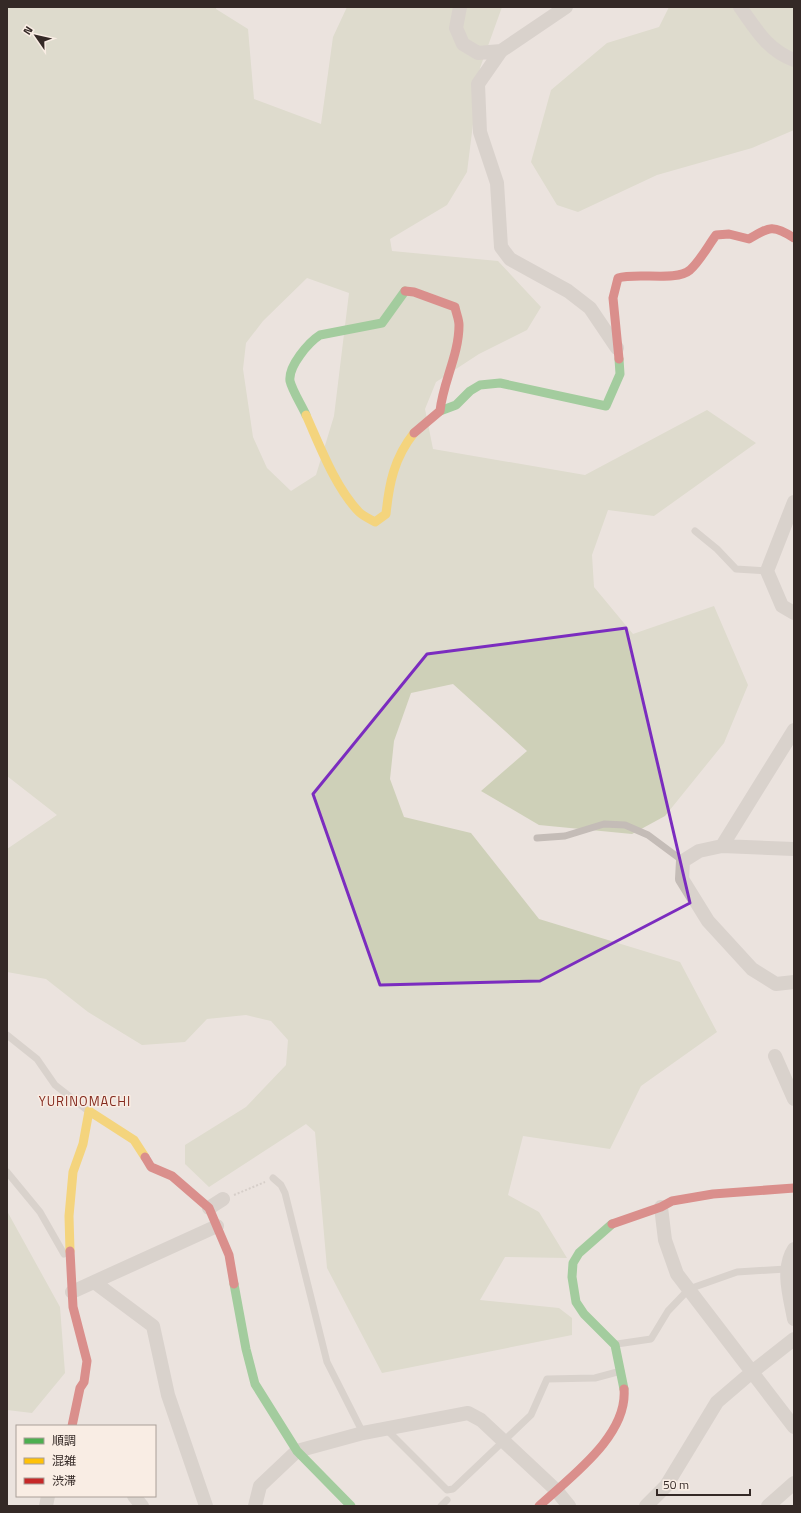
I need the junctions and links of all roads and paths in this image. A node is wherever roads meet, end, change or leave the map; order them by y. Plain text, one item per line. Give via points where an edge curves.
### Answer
1 (460, 7) edge
2 (566, 7) edge
3 (740, 7) edge
4 (501, 51) junction
5 (794, 60) edge
6 (794, 238) edge
7 (618, 350) junction
8 (440, 411) junction
9 (793, 506) edge
10 (695, 531) dead end
11 (767, 571) junction
12 (794, 613) edge
13 (794, 730) edge
14 (537, 838) dead end
15 (722, 846) junction
16 (794, 849) edge
17 (683, 861) junction
18 (794, 982) edge
19 (7, 1035) edge
20 (775, 1056) dead end
21 (794, 1099) edge
22 (89, 1111) junction
23 (7, 1172) edge
24 (273, 1178) joint
25 (794, 1188) edge
26 (223, 1199) joint
27 (661, 1207) junction
28 (209, 1208) junction
29 (217, 1226) junction
30 (794, 1249) edge
31 (70, 1264) junction
32 (786, 1268) junction
33 (94, 1282) junction
34 (689, 1289) junction
35 (72, 1292) junction
36 (794, 1319) edge
37 (794, 1339) edge
38 (615, 1345) junction
39 (621, 1371) junction
40 (752, 1372) junction
41 (72, 1425) edge
42 (794, 1426) edge
43 (386, 1429) junction
44 (363, 1433) junction
45 (504, 1442) junction
46 (298, 1451) junction
47 (794, 1483) edge
48 (556, 1490) junction
49 (135, 1497) edge
50 (142, 1506) edge
51 (206, 1506) edge
52 (255, 1506) edge
53 (351, 1506) edge
54 (539, 1506) edge
55 (569, 1506) edge
56 (646, 1506) edge
57 (768, 1506) edge

1 - 4 street via 456,28 463,44 478,52
2 - 4 street
3 - 5 street via 767,45 784,57
4 - 7 street via 478,84 480,132 497,183 501,247 510,258 590,308
6 - 7 street via 780,228 771,226 749,239 729,234 716,235 690,270 678,275 628,275 618,278 613,298
7 - 8 street via 620,374 606,406 500,383 480,385 456,405
8 - 8 street via 440,395 453,358 459,324 455,307 414,292 405,291 382,323 320,335 312,340 294,365 290,380 344,492 360,513 375,522 386,514 391,476 398,454 423,424
9 - 11 street
10 - 11 lane via 717,549 736,570
11 - 12 street via 782,606
13 - 15 street
14 - 17 lane via 565,836 604,824 625,825 648,834
15 - 16 street
15 - 17 street via 699,851
17 - 18 street via 682,879 708,921 752,969 776,984
19 - 22 lane via 38,1059 55,1086
20 - 21 street
22 - 28 street via 134,1140 151,1167 172,1176
22 - 31 street via 83,1144 73,1172 69,1216
23 - 31 lane via 40,1212
24 - 26 path
24 - 44 lane via 285,1193 327,1362
25 - 27 street via 713,1194 672,1201
26 - 28 street
27 - 34 street via 665,1240 677,1274
27 - 38 street via 614,1222 579,1253 573,1263 572,1277 576,1302 584,1314
28 - 29 street
29 - 33 street
29 - 46 street via 229,1255 255,1384
30 - 32 street via 788,1257
31 - 35 street
32 - 34 lane via 737,1272
32 - 36 street
33 - 35 street
33 - 51 street via 153,1326 168,1395
34 - 38 lane via 668,1311 651,1339
34 - 40 street
35 - 41 street via 73,1307 87,1361
37 - 40 street
38 - 39 street
39 - 45 lane via 595,1378 547,1379 531,1415
39 - 48 street via 625,1397 616,1426 598,1451
40 - 42 street
40 - 56 street via 717,1402 666,1486
43 - 44 street
43 - 45 street via 468,1413 481,1420
43 - 45 lane via 448,1490 453,1489
44 - 46 street
45 - 48 street
46 - 52 street via 260,1486
46 - 53 street
47 - 57 street
48 - 54 street
48 - 55 street
49 - 50 street

